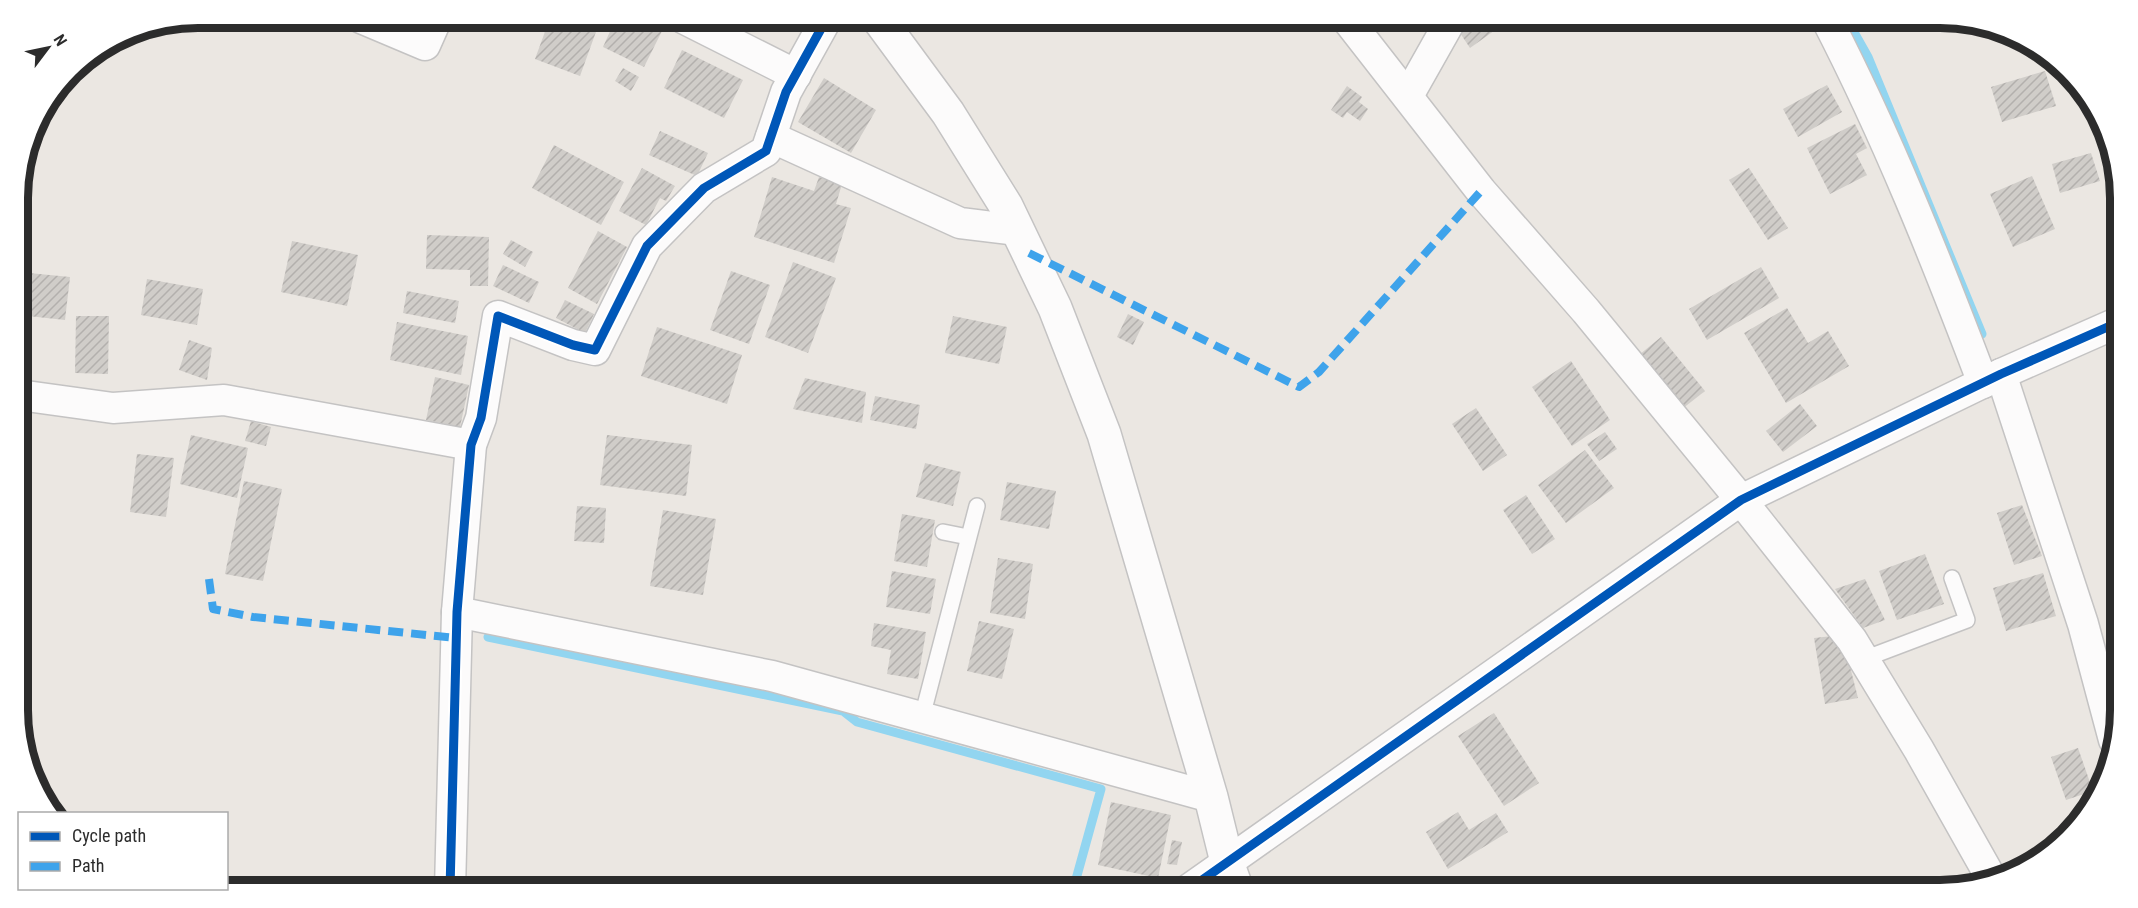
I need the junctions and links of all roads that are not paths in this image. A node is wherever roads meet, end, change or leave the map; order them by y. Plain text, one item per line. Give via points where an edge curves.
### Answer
1 (387, 29) edge
2 (432, 29) edge
3 (705, 29) edge
4 (821, 29) edge
5 (886, 29) edge
6 (1355, 29) edge
7 (1446, 29) edge
8 (1832, 29) edge
9 (796, 75) junction
10 (1408, 96) junction
11 (771, 137) junction
12 (1017, 230) junction
13 (2110, 326) edge
14 (1992, 379) junction
15 (29, 396) edge
16 (471, 445) junction
17 (1741, 500) junction
18 (976, 506) dead end
19 (943, 532) dead end
20 (969, 537) junction
21 (1952, 578) dead end
22 (457, 612) junction
23 (1864, 659) junction
24 (922, 717) junction
25 (2109, 721) edge
26 (1211, 797) junction
27 (1988, 872) edge
28 (1232, 876) edge
29 (450, 880) edge

1 - 2 street via 425,45
3 - 9 street
4 - 9 street
5 - 12 street via 948,112
6 - 10 street
7 - 10 street
8 - 14 street
9 - 11 street
10 - 17 street via 1481,191 1586,311
11 - 12 street via 960,224
11 - 16 street via 766,150 704,188 647,246 595,350 498,316 481,418
12 - 26 street via 1055,308 1104,434
13 - 14 street
14 - 17 street
14 - 25 street via 2083,624
15 - 16 street via 113,408 224,400
16 - 22 street
17 - 23 street
17 - 28 street
18 - 20 lane
19 - 20 lane
20 - 24 lane
21 - 23 lane via 1967,620
22 - 24 street via 772,676
22 - 29 street
23 - 27 street
24 - 26 street
26 - 28 street

